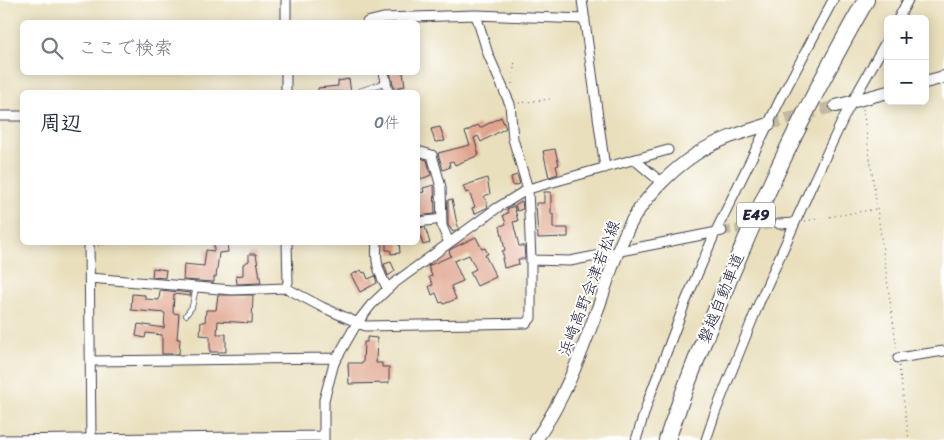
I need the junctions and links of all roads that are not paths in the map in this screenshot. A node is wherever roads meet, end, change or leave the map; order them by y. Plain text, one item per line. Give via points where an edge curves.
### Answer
1 (286, 0) edge
2 (582, 0) edge
3 (833, 0) edge
4 (866, 0) edge
5 (908, 0) edge
6 (476, 15) junction
7 (900, 15) edge
8 (584, 19) junction
9 (286, 20) edge
10 (377, 20) edge
11 (884, 46) edge
12 (286, 75) edge
13 (385, 75) edge
14 (944, 77) edge
15 (929, 81) edge
16 (386, 82) junction
17 (286, 90) edge
18 (363, 90) edge
19 (388, 90) edge
20 (884, 93) edge
21 (858, 100) junction
22 (836, 106) tunnel mouth
23 (0, 116) edge
24 (20, 116) edge
25 (769, 124) junction
26 (668, 150) dead end
27 (420, 152) edge
28 (635, 160) junction
29 (605, 168) junction
30 (662, 183) junction
31 (528, 190) junction
32 (442, 219) junction
33 (420, 222) edge
34 (795, 223) junction
35 (779, 224) tunnel mouth
36 (718, 232) junction
37 (449, 243) junction
38 (90, 245) edge
39 (288, 245) edge
40 (377, 245) edge
41 (618, 251) junction
42 (531, 260) junction
43 (90, 278) junction
44 (196, 287) junction
45 (286, 288) junction
46 (388, 289) junction
47 (186, 315) dead end
48 (356, 323) junction
49 (944, 351) edge
50 (336, 358) junction
51 (898, 358) road end
52 (90, 361) junction
53 (324, 438) edge
54 (91, 439) junction
55 (0, 440) edge
56 (536, 440) edge
57 (636, 440) edge
58 (667, 440) edge
59 (706, 440) edge

1 - 9 street
2 - 8 street
3 - 25 street
4 - 58 highway, 磐越自動車道 / E49 via 756,215 695,361
5 - 7 street
6 - 8 street
6 - 10 street
6 - 31 street via 488,54 510,104 513,139
8 - 29 street
11 - 21 street
12 - 17 street
13 - 16 street
14 - 15 main road
16 - 18 lane
16 - 19 street
20 - 21 main road
21 - 22 main road
21 - 34 street via 846,113
23 - 24 street
25 - 30 main road, 浜崎高野会津若松線 via 715,143 696,154
25 - 36 street
26 - 28 street
27 - 32 street via 432,156 437,167
28 - 29 street
28 - 30 street
29 - 31 street
30 - 41 main road, 浜崎高野会津若松線 via 633,220
31 - 37 street
31 - 42 street
32 - 33 street
32 - 37 street
34 - 35 street
34 - 59 street
36 - 41 street
36 - 57 street via 685,303
37 - 46 street
38 - 43 street
39 - 45 street
40 - 46 street via 379,272
41 - 42 street via 570,261
41 - 56 main road, 浜崎高野会津若松線 via 571,378
42 - 48 street via 531,318 526,323 365,326
43 - 44 street
43 - 52 street
44 - 45 street via 232,290
44 - 47 lane via 192,307
45 - 48 street
46 - 48 street
48 - 50 street
49 - 51 street
50 - 52 street
50 - 53 street via 324,400
52 - 54 street
53 - 54 street
54 - 55 street

